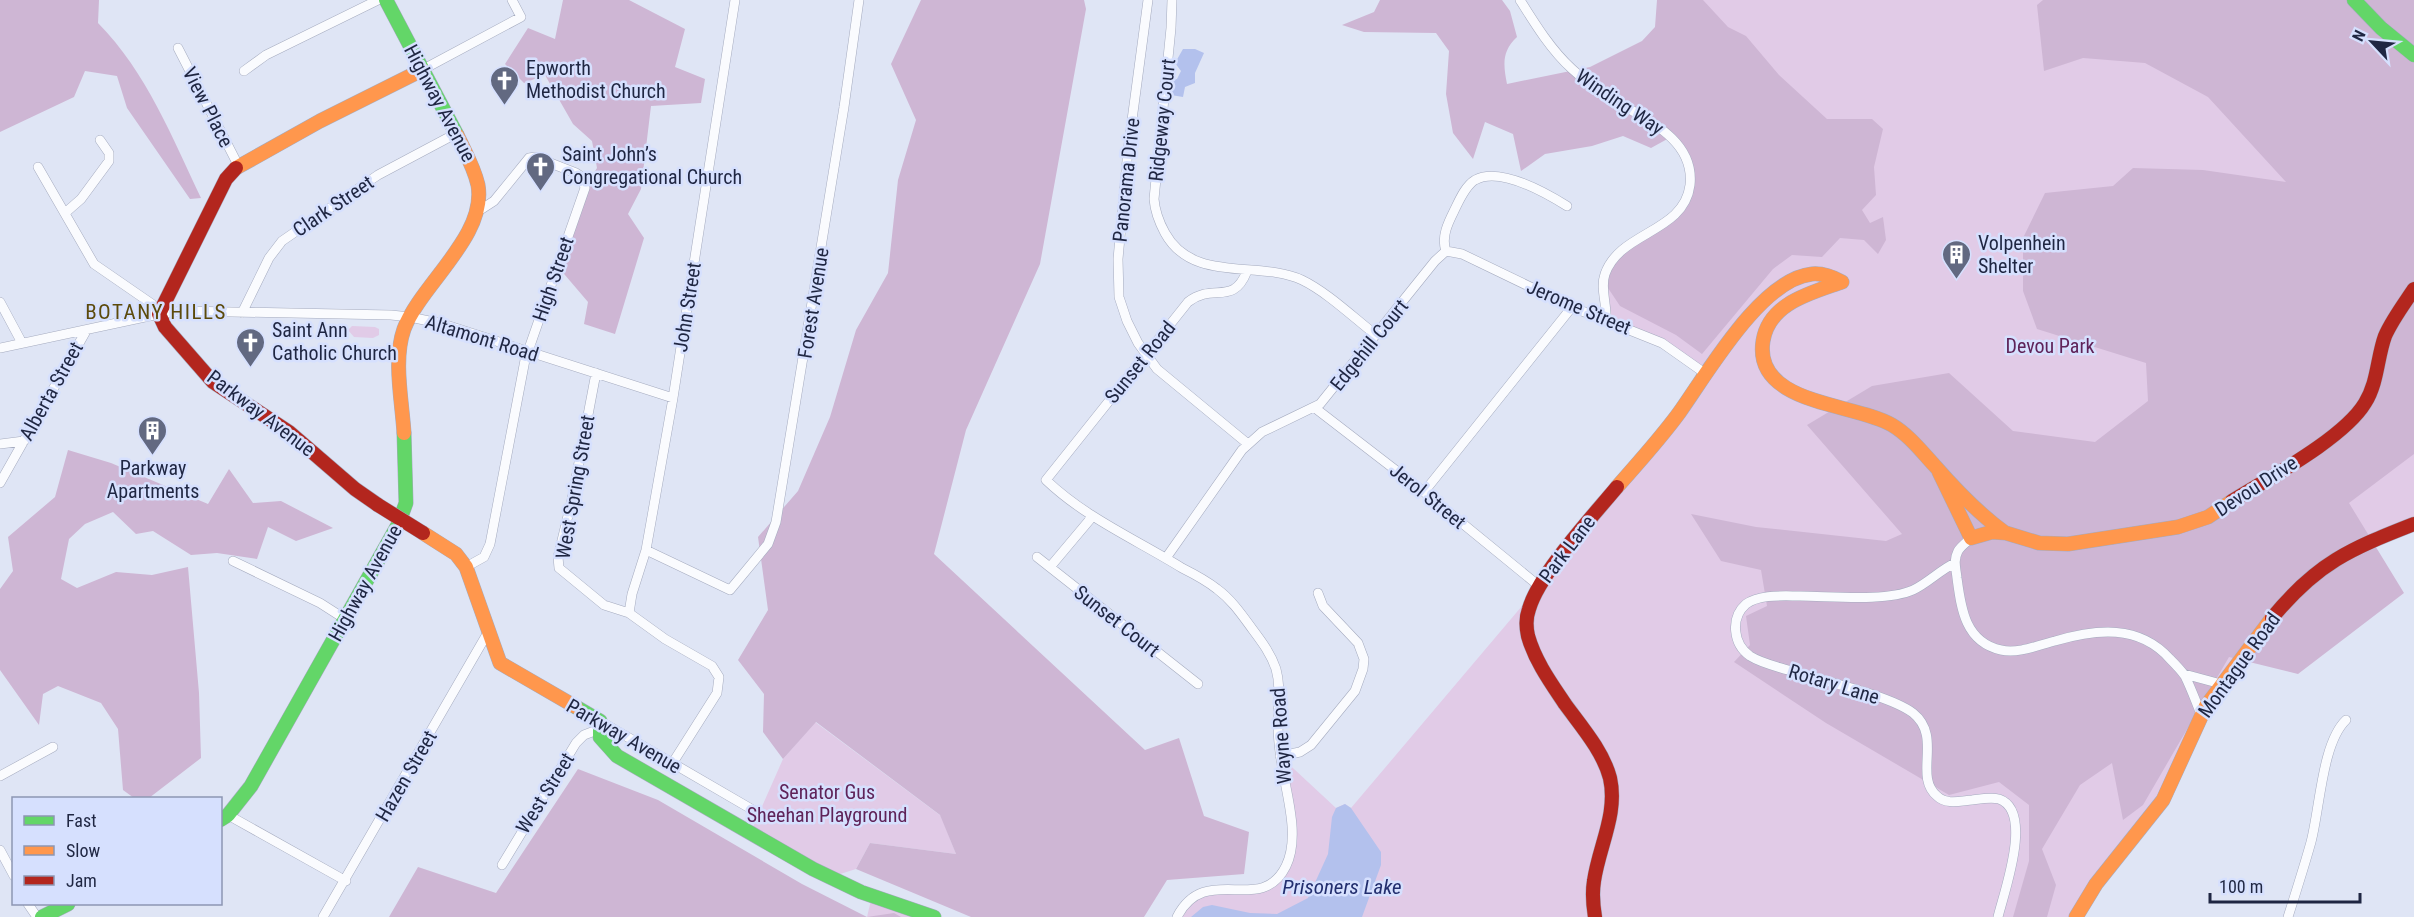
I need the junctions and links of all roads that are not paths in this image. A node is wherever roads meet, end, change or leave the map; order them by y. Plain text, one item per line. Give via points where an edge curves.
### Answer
1 (378, 0) edge
2 (386, 0) edge
3 (512, 0) edge
4 (735, 0) edge
5 (1148, 0) edge
6 (1172, 0) edge
7 (1520, 0) edge
8 (2354, 0) edge
9 (857, 1) edge
10 (178, 48) dead end
11 (2414, 55) edge
12 (422, 69) junction
13 (244, 71) dead end
14 (456, 134) junction
15 (100, 140) dead end
16 (238, 165) junction
17 (38, 167) dead end
18 (1567, 206) dead end
19 (477, 212) junction
20 (65, 213) junction
21 (1446, 251) junction
22 (1247, 271) junction
23 (1842, 282) joint
24 (2414, 289) edge
25 (0, 302) edge
26 (1572, 307) junction
27 (242, 313) junction
28 (159, 314) junction
29 (410, 317) junction
30 (1606, 319) junction
31 (86, 330) junction
32 (1376, 335) junction
33 (22, 343) junction
34 (0, 348) edge
35 (529, 351) junction
36 (1146, 355) junction
37 (596, 373) junction
38 (1706, 374) junction
39 (673, 398) junction
40 (1315, 408) junction
41 (24, 441) junction
42 (0, 444) edge
43 (1248, 444) junction
44 (1940, 472) junction
45 (1046, 480) joint
46 (0, 483) edge
47 (1424, 492) junction
48 (1092, 516) junction
49 (2414, 524) edge
50 (2006, 533) junction
51 (1971, 538) junction
52 (646, 550) junction
53 (1037, 557) dead end
54 (1166, 558) junction
55 (234, 561) dead end
56 (1954, 563) junction
57 (465, 567) junction
58 (1050, 567) junction
59 (1539, 586) junction
60 (1318, 593) dead end
61 (629, 613) junction
62 (345, 619) junction
63 (488, 634) junction
64 (2184, 674) junction
65 (1198, 684) dead end
66 (2221, 684) junction
67 (2201, 714) junction
68 (2346, 720) dead end
69 (598, 726) junction
70 (53, 747) dead end
71 (1280, 756) junction
72 (672, 764) junction
73 (0, 776) edge
74 (753, 810) dead end
75 (224, 817) edge
76 (0, 850) edge
77 (501, 865) dead end
78 (12, 872) edge
79 (346, 881) junction
80 (64, 905) edge
81 (42, 917) edge
82 (323, 917) edge
83 (934, 917) edge
84 (1177, 917) edge
85 (1595, 917) edge
86 (1998, 917) edge
87 (2076, 917) edge
88 (2288, 917) edge

1 - 13 street via 266,55
2 - 12 street, Highway Avenue
3 - 12 street via 521,18
4 - 39 street, John Street
5 - 36 street, Panorama Drive via 1128,150 1118,281 1127,321
6 - 22 street, Ridgeway Court via 1154,199 1158,218 1167,237 1182,253 1199,262
7 - 30 street, Winding Way via 1570,68 1657,125 1689,163 1689,192 1681,209 1671,220 1629,243 1605,273
8 - 11 street
9 - 52 street, Forest Avenue via 844,107 776,522 768,544 730,590
10 - 16 street, View Place
12 - 14 street, Highway Avenue
12 - 16 street
14 - 19 street, Highway Avenue via 479,180
14 - 27 street, Clark Street via 378,175 282,241 269,258
15 - 20 street via 109,153 109,161 81,199
16 - 28 street via 226,179
17 - 20 street
18 - 21 street via 1506,178 1484,177 1471,183 1456,205 1444,234
19 - 29 street, Highway Avenue via 468,232
19 - 35 street, High Street via 494,201 529,158 582,177 585,188 581,203
20 - 28 street via 94,264 152,304
21 - 26 street, Jerome Street via 1462,254
21 - 32 street, Edgehill Court
22 - 32 street via 1305,281
22 - 36 street, Sunset Road via 1239,288 1203,293 1188,302
23 - 38 street, Park Lane via 1810,272 1785,284 1747,321
23 - 44 street, Devou Drive via 1790,303 1773,316 1762,336 1763,357 1770,371 1786,389 1806,399 1887,422
24 - 50 street, Devou Drive via 2385,337 2375,382 2355,417 2326,441 2221,510 2188,525 2068,544 2039,543
25 - 33 street
26 - 30 street, Jerome Street
26 - 47 street
27 - 28 street, Altamont Road
27 - 29 street, Altamont Road
28 - 31 street, Altamont Road
28 - 57 street, Parkway Avenue, bridge via 165,327 213,382 289,432 355,489 456,554
29 - 35 street, Altamont Road
29 - 62 street, Highway Avenue via 400,352 406,503 395,533
30 - 38 street, Jerome Street via 1662,343
31 - 33 street, Altamont Road
31 - 41 street, Alberta Street
32 - 40 street, Edgehill Court
33 - 34 street, Altamont Road
35 - 37 street, Altamont Road
35 - 57 street, High Street via 490,544 484,556
36 - 43 street, Panorama Drive via 1170,381
36 - 45 street, Sunset Road
37 - 39 street, Altamont Road
37 - 61 street, West Spring Street via 558,557 559,568 604,605
38 - 59 street, Park Lane
39 - 52 street, John Street
40 - 43 street, Edgehill Court via 1262,432
40 - 47 street, Jerol Street
41 - 42 street
41 - 46 street, Alberta Street
43 - 54 street, Edgehill Court
44 - 50 street, Devou Drive
44 - 51 street, Devou Drive
45 - 48 street, Wayne Road
47 - 59 street, Jerol Street
48 - 54 street, Wayne Road
48 - 58 street
49 - 66 street, Montague Road via 2356,547 2310,576
50 - 51 street, Devou Drive
51 - 56 street via 1959,550
52 - 61 street, John Street
53 - 58 street, Sunset Court
54 - 71 street, Wayne Road via 1217,588 1266,648 1280,692
55 - 62 street
56 - 64 street via 1964,620 1986,644 2008,651 2085,633 2125,633 2162,650
56 - 86 street, Rotary Lane via 1932,580 1898,595 1776,596 1753,601 1740,611 1735,631 1744,650 1766,663 1911,712 1927,733 1928,783 1938,798 1947,802 1999,800 2013,810 2016,838
57 - 63 street, Parkway Avenue
58 - 65 street, Sunset Court
59 - 85 street, Park Lane via 1527,617 1530,641 1597,750 1611,785 1611,811 1594,879
60 - 71 street via 1323,606 1358,643 1364,669 1355,691 1311,745
61 - 72 street, West Spring Street via 707,663 719,677 717,693
62 - 75 street, Highway Avenue via 255,779
63 - 69 street, Parkway Avenue via 500,663
63 - 79 street, Hazen Street
64 - 66 street
64 - 67 street
66 - 67 street, Montague Road
67 - 87 street, Montague Road via 2159,806 2104,870
68 - 88 street via 2337,728 2329,749 2312,841
69 - 72 street, Parkway Avenue
69 - 77 street, West Street via 576,744
69 - 83 street via 604,745 617,756 813,869 861,892
70 - 73 street
71 - 84 street, Wayne Road via 1291,843 1279,878 1255,892 1206,891 1192,898
72 - 74 street, Parkway Avenue
75 - 79 street
76 - 78 street
79 - 82 street, Hazen Street
80 - 81 street

